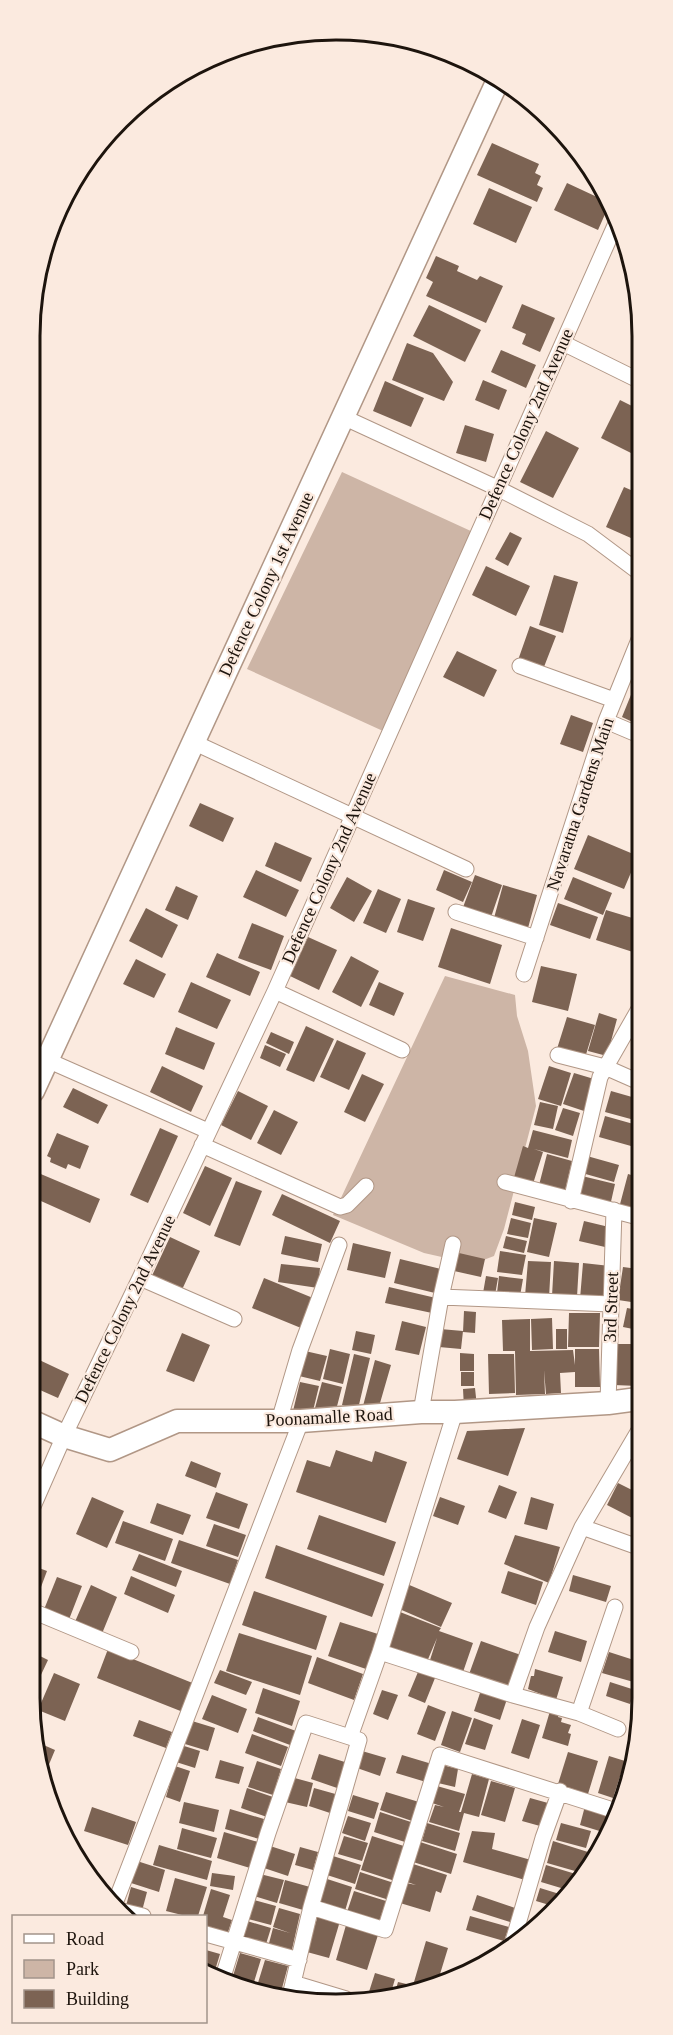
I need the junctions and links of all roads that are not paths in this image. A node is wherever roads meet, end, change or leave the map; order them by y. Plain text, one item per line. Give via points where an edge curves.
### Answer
1 (495, 86) edge
2 (613, 230) edge
3 (563, 343) junction
4 (632, 377) edge
5 (343, 417) junction
6 (497, 488) junction
7 (632, 567) edge
8 (632, 656) edge
9 (520, 666) dead end
10 (614, 700) junction
11 (606, 721) junction
12 (632, 732) edge
13 (193, 742) junction
14 (351, 816) junction
15 (466, 869) dead end
16 (456, 912) dead end
17 (536, 938) junction
18 (524, 974) dead end
19 (275, 991) junction
20 (632, 1021) edge
21 (402, 1050) dead end
22 (558, 1055) dead end
23 (47, 1060) junction
24 (605, 1067) junction
25 (40, 1076) edge
26 (632, 1079) edge
27 (205, 1138) junction
28 (505, 1182) dead end
29 (366, 1186) dead end
30 (571, 1201) junction
31 (614, 1210) junction
32 (632, 1215) edge
33 (453, 1244) dead end
34 (339, 1245) dead end
35 (140, 1278) junction
36 (441, 1297) junction
37 (611, 1304) junction
38 (234, 1319) dead end
39 (632, 1400) edge
40 (608, 1403) junction
41 (421, 1412) junction
42 (455, 1412) junction
43 (290, 1421) junction
44 (40, 1425) edge
45 (64, 1436) junction
46 (632, 1442) edge
47 (40, 1490) edge
48 (582, 1527) junction
49 (632, 1545) edge
50 (615, 1607) dead end
51 (40, 1614) edge
52 (131, 1652) dead end
53 (380, 1652) junction
54 (513, 1695) junction
55 (579, 1713) junction
56 (618, 1729) dead end
57 (350, 1737) junction
58 (560, 1791) junction
59 (611, 1808) edge
60 (117, 1897) edge
61 (311, 1907) junction
62 (207, 1934) edge
63 (515, 1935) edge
64 (234, 1941) junction
65 (299, 1959) junction
66 (224, 1973) edge
67 (293, 1983) junction
68 (291, 1991) edge
69 (329, 1994) edge

1 - 5 street, Defence Colony 1st Avenue
2 - 3 street, Defence Colony 2nd Avenue
3 - 4 street
3 - 6 street, Defence Colony 2nd Avenue
5 - 6 street
5 - 13 street, Defence Colony 1st Avenue
6 - 7 street via 588,534
6 - 14 street, Defence Colony 2nd Avenue
8 - 10 street, Navaratna Gardens Main
9 - 10 street
10 - 11 street, Navaratna Gardens Main
11 - 12 street
11 - 17 street, Navaratna Gardens Main
13 - 14 street
13 - 23 street, Defence Colony 1st Avenue
14 - 15 street
14 - 19 street, Defence Colony 2nd Avenue
16 - 17 street
17 - 18 street, Navaratna Gardens Main
19 - 21 street
19 - 27 street, Defence Colony 2nd Avenue
20 - 24 street
22 - 24 street
23 - 25 street, Defence Colony 1st Avenue
23 - 27 street
24 - 26 street
24 - 30 street
27 - 29 street via 340,1207
27 - 35 street, Defence Colony 2nd Avenue
28 - 30 street
30 - 31 street
31 - 32 street
31 - 37 street, 3rd Street
33 - 36 street
34 - 43 street via 300,1350
35 - 38 street
35 - 45 street, Defence Colony 2nd Avenue
36 - 37 street
36 - 41 street
37 - 40 street, 3rd Street
39 - 40 street, Poonamalle Road
40 - 42 street, Poonamalle Road
41 - 42 street, Poonamalle Road
41 - 43 street, Poonamalle Road
42 - 53 street
43 - 45 street, Poonamalle Road via 177,1421 110,1450
43 - 60 street
44 - 45 street, Poonamalle Road
45 - 47 street, Defence Colony 2nd Avenue
46 - 48 street
48 - 49 street
48 - 54 street via 537,1627
50 - 55 street
51 - 52 street
53 - 54 street
53 - 57 street
54 - 55 street
55 - 56 street
57 - 61 street via 359,1740
57 - 64 street via 306,1723
58 - 59 street
58 - 61 street via 440,1755 385,1930
58 - 63 street
61 - 65 street
62 - 64 street
64 - 65 street
64 - 66 street
65 - 67 street
67 - 68 street
67 - 69 street

